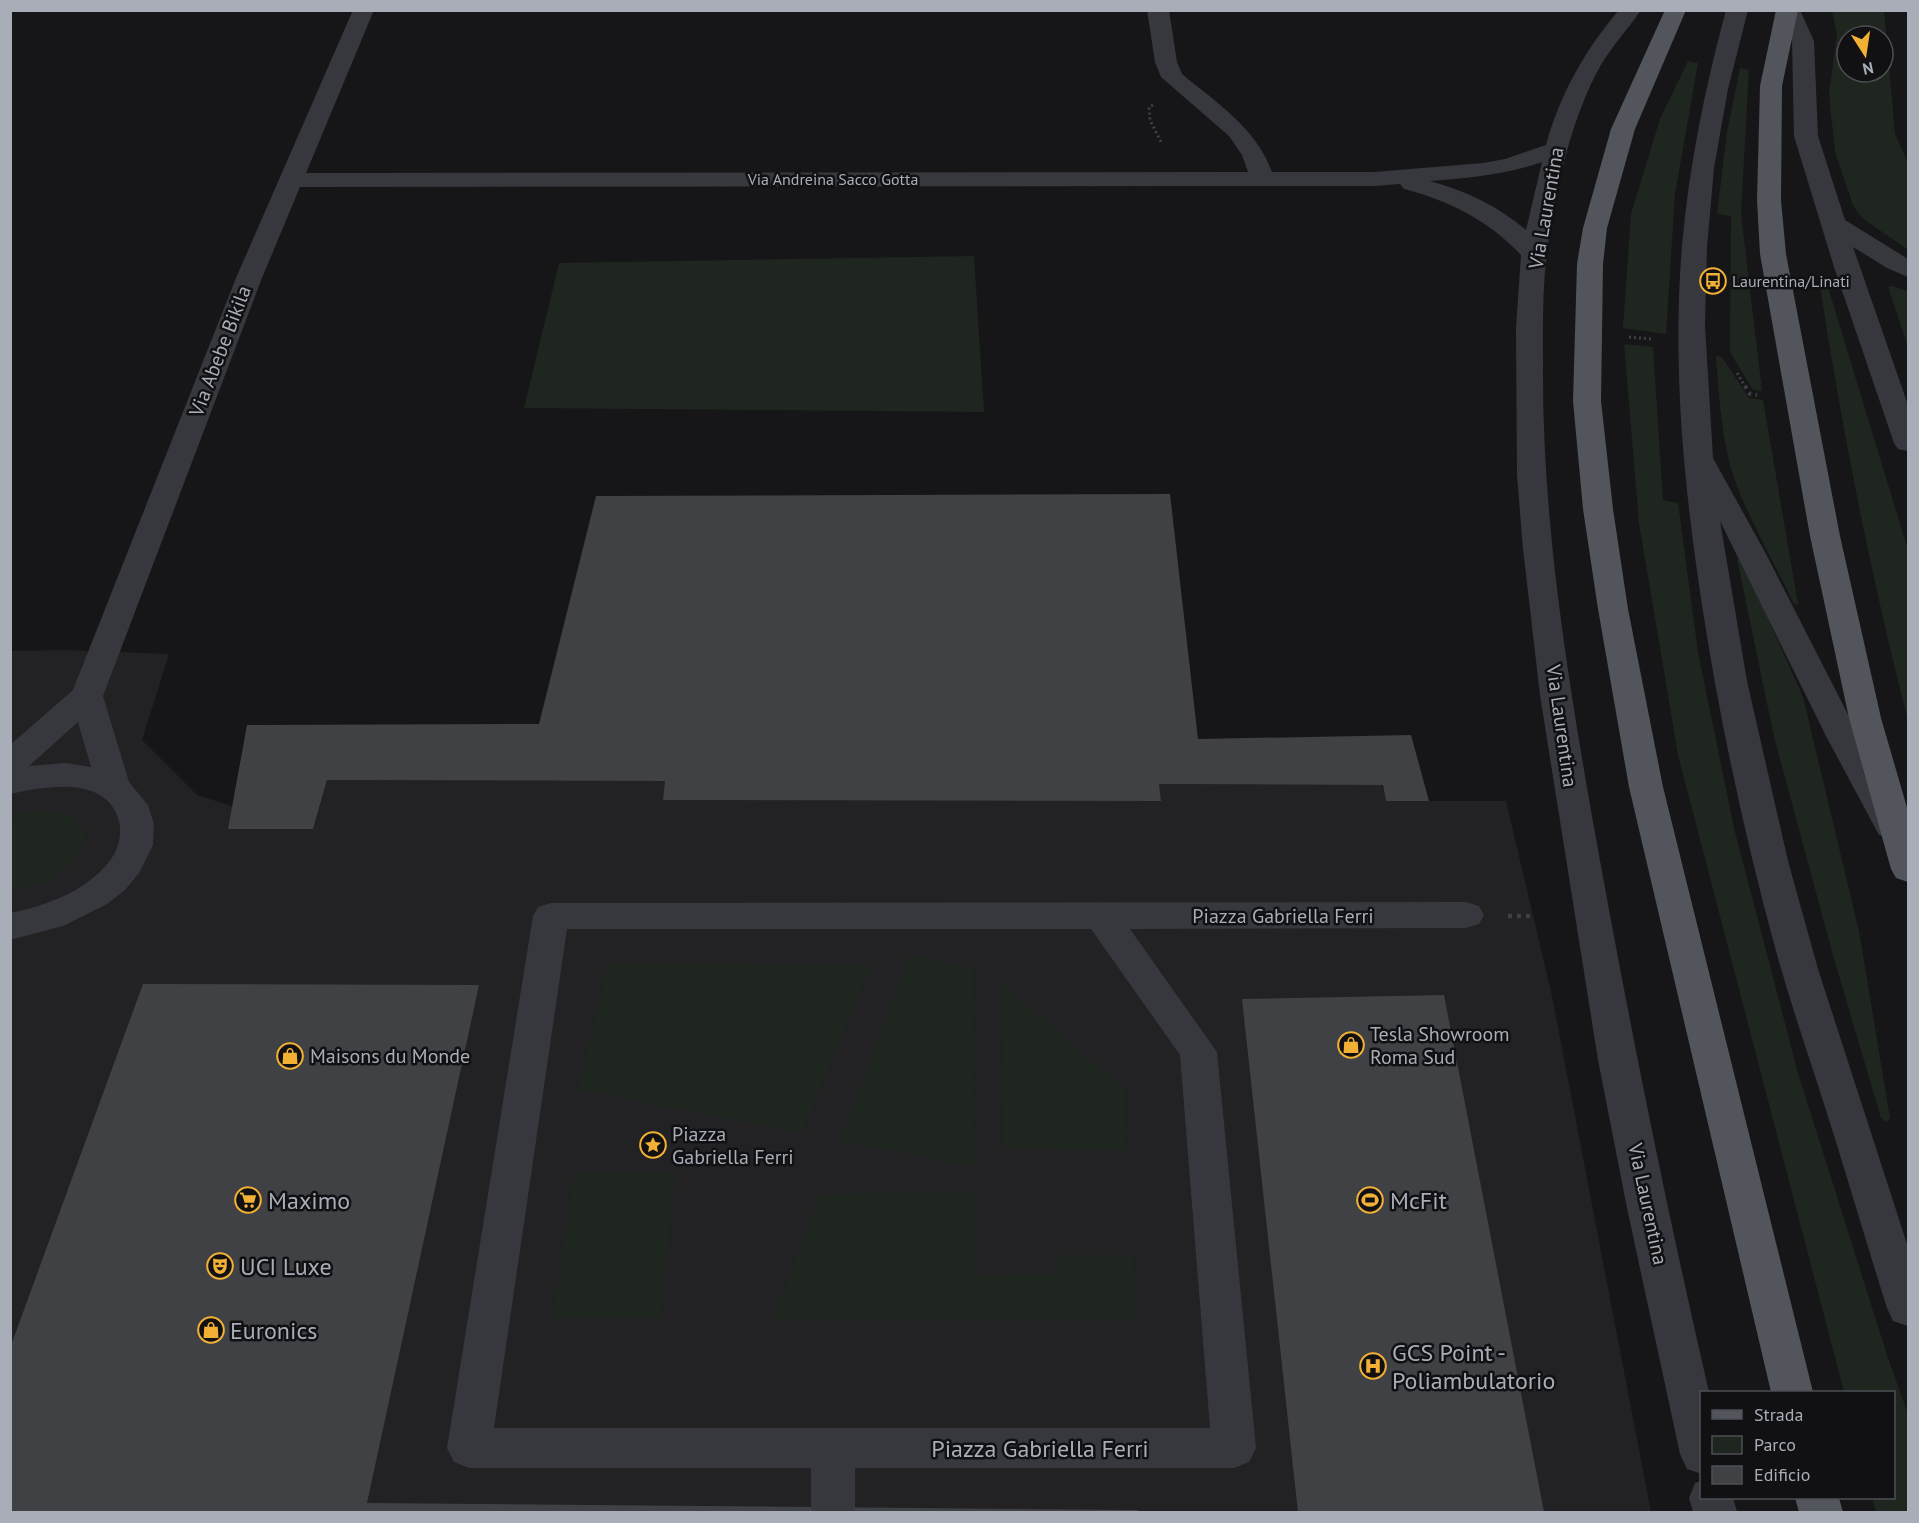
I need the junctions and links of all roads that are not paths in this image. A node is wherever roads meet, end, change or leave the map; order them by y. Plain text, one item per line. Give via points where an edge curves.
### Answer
1 (364, 10) edge
2 (1158, 10) edge
3 (1631, 10) edge
4 (1676, 10) edge
5 (1737, 10) edge
6 (1788, 10) edge
7 (1556, 149) junction
8 (1262, 178) junction
9 (1374, 179) junction
10 (291, 180) junction
11 (1834, 224) junction
12 (1534, 253) junction
13 (1908, 269) edge
14 (1908, 443) edge
15 (1695, 450) junction
16 (87, 696) junction
17 (10, 764) edge
18 (10, 782) edge
19 (114, 787) junction
20 (1904, 855) edge
21 (1466, 915) dead end
22 (1101, 916) junction
23 (10, 927) edge
24 (1908, 1308) edge
25 (1792, 1391) edge
26 (833, 1449) junction
27 (1700, 1449) edge
28 (833, 1507) dead end

1 - 10 street, Via Abebe Bikila
2 - 8 street via 1167,70 1237,131 1254,155
3 - 7 street, Via Laurentina via 1584,72 1564,118
4 - 25 main road via 1623,129 1595,228 1590,264 1587,401 1613,609 1646,787
5 - 15 street via 1720,67 1699,182 1691,310
6 - 11 street via 1803,41 1806,136
6 - 20 main road via 1771,86 1768,200 1773,254 1825,536 1865,718
7 - 9 street via 1483,170
7 - 12 street, Via Laurentina
8 - 9 street, Via Andreina Sacco Gotta
8 - 10 street, Via Andreina Sacco Gotta
9 - 12 street via 1431,189 1473,204 1507,225
10 - 16 street, Via Abebe Bikila via 249,278
11 - 13 street
11 - 14 street
12 - 27 street, Via Laurentina via 1528,392 1538,561 1569,778 1618,1061
15 - 20 street via 1740,528 1851,758
15 - 24 street via 1711,576 1760,822 1790,936
16 - 17 street, Via Abebe Bikila
16 - 19 street
18 - 19 street via 58,774 98,780
19 - 23 street via 134,811 137,825 130,857 117,875 78,906 53,918
21 - 22 street, Piazza Gabriella Ferri
22 - 26 street, Piazza Gabriella Ferri via 1198,1052 1234,1448
22 - 26 street, Piazza Gabriella Ferri via 551,916 469,1448
26 - 28 street

